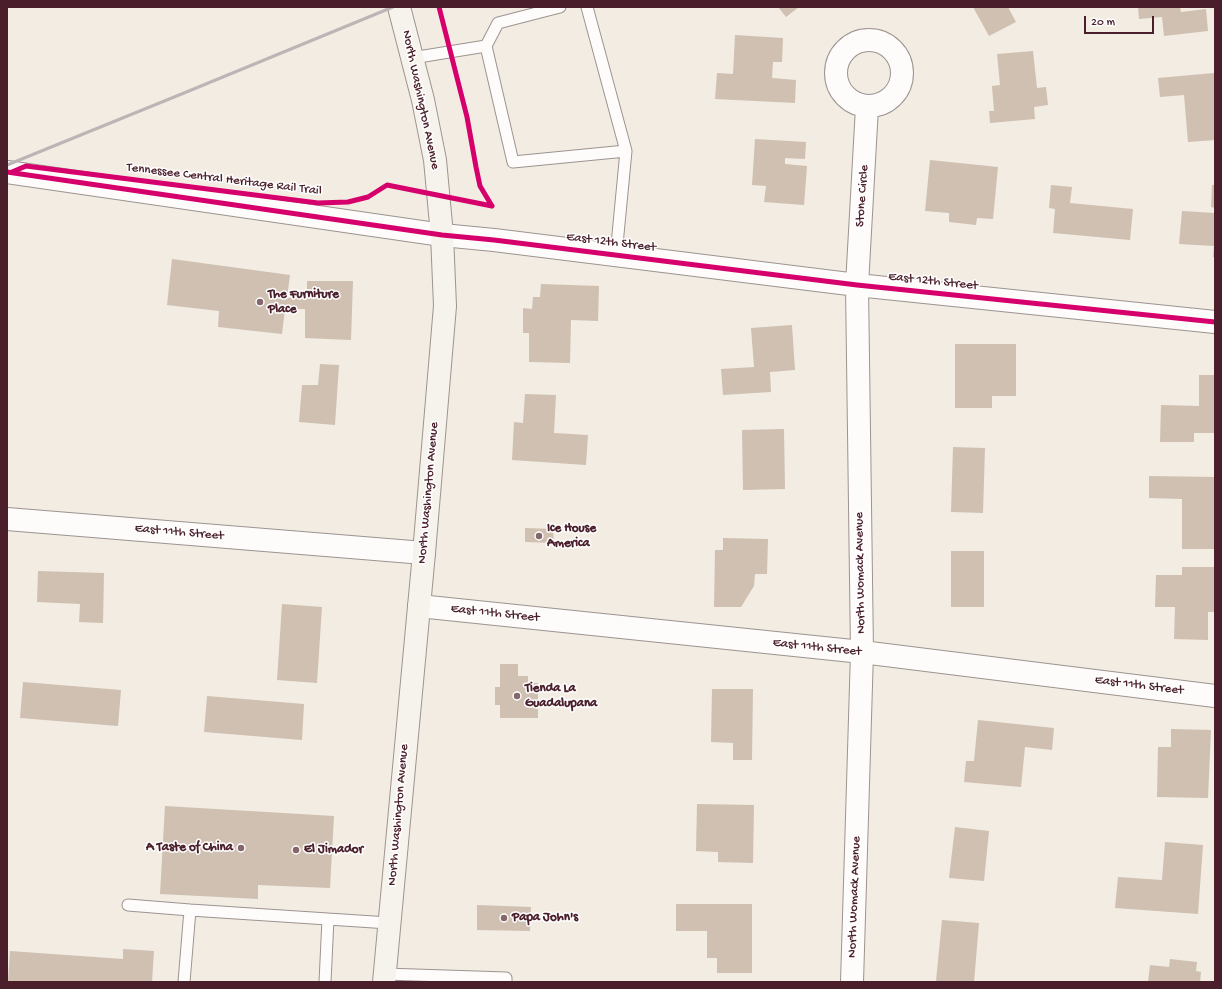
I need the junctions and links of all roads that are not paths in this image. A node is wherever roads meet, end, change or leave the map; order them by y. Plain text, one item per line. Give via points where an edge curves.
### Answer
1 (399, 7) edge
2 (560, 7) edge
3 (587, 7) edge
4 (486, 46) junction
5 (412, 58) junction
6 (867, 106) dead end
7 (626, 151) junction
8 (7, 172) edge
9 (442, 235) junction
10 (616, 255) junction
11 (857, 285) junction
12 (1215, 322) edge
13 (7, 519) edge
14 (424, 553) junction
15 (419, 606) junction
16 (862, 652) junction
17 (1215, 696) edge
18 (128, 905) dead end
19 (190, 910) junction
20 (328, 919) junction
21 (389, 923) junction
22 (384, 978) edge
23 (439, 979) edge
24 (476, 979) edge
25 (184, 982) edge
26 (325, 982) edge
27 (506, 982) edge
28 (852, 982) edge

1 - 5 main road, North Washington Avenue
2 - 4 lane via 498,23
3 - 7 lane
4 - 5 lane
4 - 7 lane via 513,162
5 - 9 main road, North Washington Avenue via 435,160
6 - 11 street, Stone Circle
7 - 10 lane
8 - 9 street, East 12th Street
9 - 10 street, East 12th Street
9 - 14 main road, North Washington Avenue via 445,306
10 - 11 street, East 12th Street
11 - 12 street, East 12th Street
11 - 16 street, North Womack Avenue
13 - 14 street, East 11th Street
14 - 15 main road, North Washington Avenue
15 - 16 street, East 11th Street
15 - 21 main road, North Washington Avenue
16 - 17 street, East 11th Street
16 - 28 street, North Womack Avenue
18 - 19 lane
19 - 20 lane
19 - 25 lane
20 - 21 lane
20 - 26 lane
21 - 22 main road, North Washington Avenue
22 - 23 lane
23 - 24 lane
24 - 27 lane via 506,978

